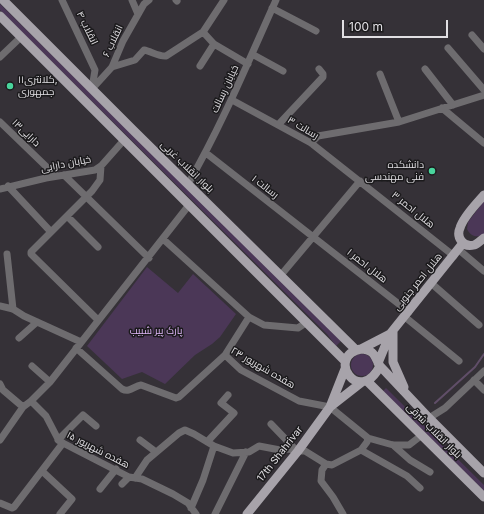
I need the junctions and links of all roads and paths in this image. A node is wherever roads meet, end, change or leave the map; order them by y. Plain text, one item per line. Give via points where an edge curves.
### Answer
1 (3, 0) edge
2 (62, 0) edge
3 (132, 0) edge
4 (149, 0) edge
5 (224, 0) edge
6 (276, 0) edge
7 (272, 8) junction
8 (138, 14) junction
9 (0, 16) edge
10 (316, 31) dead end
11 (203, 32) junction
12 (472, 35) dead end
13 (20, 37) junction
14 (214, 44) junction
15 (448, 48) dead end
16 (484, 49) edge
17 (252, 54) junction
18 (0, 57) edge
19 (248, 64) junction
20 (200, 66) dead end
21 (112, 67) junction
22 (319, 69) dead end
23 (426, 69) dead end
24 (283, 71) dead end
25 (380, 74) dead end
26 (92, 89) junction
27 (484, 90) edge
28 (484, 95) edge
29 (232, 100) junction
30 (453, 105) junction
31 (442, 108) junction
32 (0, 122) edge
33 (399, 122) junction
34 (278, 125) junction
35 (124, 140) junction
36 (311, 143) junction
37 (484, 143) edge
38 (206, 154) junction
39 (101, 166) junction
40 (60, 176) junction
41 (360, 181) junction
42 (188, 184) junction
43 (8, 186) junction
44 (0, 189) edge
45 (484, 195) edge
46 (86, 197) junction
47 (189, 205) junction
48 (67, 216) junction
49 (51, 232) junction
50 (312, 237) junction
51 (484, 238) edge
52 (163, 239) junction
53 (98, 247) dead end
54 (458, 249) junction
55 (7, 254) dead end
56 (149, 258) junction
57 (484, 271) edge
58 (281, 275) junction
59 (432, 283) junction
60 (0, 306) edge
61 (13, 309) junction
62 (407, 314) junction
63 (249, 317) junction
64 (98, 320) junction
65 (37, 322) junction
66 (307, 322) junction
67 (480, 325) dead end
68 (392, 333) junction
69 (19, 338) dead end
70 (79, 345) junction
71 (358, 349) junction
72 (225, 355) junction
73 (459, 361) dead end
74 (345, 365) junction
75 (379, 365) junction
76 (32, 366) dead end
77 (484, 371) edge
78 (474, 380) junction
79 (364, 381) junction
80 (50, 382) junction
81 (1, 389) edge
82 (484, 390) edge
83 (406, 392) junction
84 (228, 395) dead end
85 (26, 404) junction
86 (330, 407) junction
87 (429, 418) junction
88 (271, 424) dead end
89 (96, 426) dead end
90 (422, 435) junction
91 (368, 438) junction
92 (0, 440) edge
93 (140, 440) dead end
94 (60, 441) junction
95 (207, 442) junction
96 (393, 445) junction
97 (214, 446) junction
98 (361, 450) junction
99 (298, 451) junction
100 (156, 452) junction
101 (246, 452) junction
102 (326, 464) junction
103 (116, 469) junction
104 (42, 471) junction
105 (430, 472) dead end
106 (484, 473) edge
107 (132, 477) junction
108 (122, 484) dead end
109 (420, 488) dead end
110 (100, 489) dead end
111 (484, 497) edge
112 (0, 504) edge
113 (191, 508) junction
114 (60, 514) edge
115 (196, 514) edge
116 (215, 514) edge
117 (247, 514) edge
118 (343, 514) edge

1 - 26 main road, بلوار انقلاب غربی
2 - 26 street, انقلاب ۴ via 95,70
3 - 8 street
4 - 8 street, انقلاب ۶
5 - 11 street
6 - 7 street, خیابان رسالت
7 - 10 street
7 - 17 street, خیابان رسالت
8 - 21 street, انقلاب ۶
9 - 13 main road
11 - 14 street
11 - 21 street via 166,56 144,50 135,60
12 - 16 street
13 - 18 street
13 - 35 main road
14 - 19 street
14 - 20 street
15 - 27 street
17 - 19 street, خیابان رسالت
17 - 24 street
19 - 29 street, خیابان رسالت
21 - 26 street, انقلاب ۶
22 - 34 street via 323,77
23 - 30 street
25 - 33 street
26 - 42 main road, بلوار انقلاب غربی
28 - 30 street
29 - 34 street, رسالت ۳
29 - 38 street, خیابان رسالت
30 - 31 street
31 - 33 street
31 - 37 street
32 - 40 street, دارایی۱۳
33 - 36 street via 318,136
34 - 36 street, رسالت ۳
35 - 39 street, خیابان دارایی
35 - 47 main road
36 - 41 street, رسالت ۳
38 - 42 street, خیابان رسالت
38 - 50 street, رسالت ۱
39 - 40 street, خیابان دارایی via 95,170
39 - 46 street via 100,180
40 - 43 street, خیابان دارایی
40 - 46 street, دارایی۱۳
41 - 50 street
41 - 54 street, هلال احمر ۳
42 - 58 main road, بلوار انقلاب غربی
43 - 44 street, خیابان دارایی
43 - 49 street
45 - 54 main road via 460,227
46 - 48 street
46 - 56 street, دارایی۱۳
47 - 52 street
47 - 66 main road
48 - 49 street
48 - 53 street
49 - 64 street via 31,254
50 - 58 street
50 - 62 street, هلال احمر ۱
51 - 54 main road via 475,245
52 - 56 street
52 - 63 street
54 - 57 street, هلال احمر ۳
54 - 59 main road, هلال احمر جنوبی
55 - 61 street
56 - 64 street
58 - 71 main road, بلوار انقلاب غربی
59 - 62 main road, هلال احمر جنوبی
59 - 67 street
60 - 61 street
61 - 65 street
62 - 68 main road, هلال احمر جنوبی
62 - 73 street, هلال احمر ۱
63 - 66 street via 264,325 292,328 298,328
63 - 72 street
64 - 70 street
65 - 69 street
65 - 70 street
66 - 74 main road
68 - 71 main road, هلال احمر جنوبی
68 - 75 main road, هلال احمر جنوبی
68 - 83 main road via 393,362
70 - 72 street, هفده شهریور ۲۳ via 126,391 141,385 176,398
70 - 80 street
71 - 74 main road via 348,356
71 - 75 main road via 366,349 373,354
72 - 86 street, هفده شهریور ۲۳ via 241,370 299,401
74 - 79 main road via 352,379
74 - 86 main road
75 - 79 main road via 376,374
75 - 83 main road, بلوار انقلاب شرقی
76 - 80 street
77 - 78 street
78 - 82 street
78 - 87 street via 445,408
79 - 86 main road
79 - 90 main road, بلوار انقلاب شرقی
80 - 85 street
81 - 85 street, هفده شهریور ۱۵
83 - 87 main road, بلوار انقلاب شرقی
84 - 95 street via 221,403 234,413
85 - 92 street
85 - 94 street, هفده شهریور ۱۵ via 46,416
86 - 91 street
86 - 99 main road, 17th Shahrivar
87 - 106 main road, بلوار انقلاب شرقی
88 - 99 street via 292,448
89 - 94 street via 82,415
90 - 96 street via 409,445
90 - 111 main road, بلوار انقلاب شرقی
91 - 96 street
91 - 98 street
93 - 100 street
94 - 103 street, هفده شهریور ۱۵
94 - 104 street
95 - 97 street
95 - 100 street via 185,430
96 - 105 street via 410,460
97 - 101 street via 233,453
97 - 113 street
98 - 102 street via 332,465
98 - 109 street via 407,476
99 - 101 street via 259,446
99 - 102 street via 305,451
99 - 117 main road, 17th Shahrivar
100 - 107 street
101 - 116 street
102 - 118 street via 320,481
103 - 107 street, هفده شهریور ۱۵
103 - 110 street
104 - 112 street via 14,507
104 - 114 street via 72,499
107 - 108 street
107 - 113 street, هفده شهریور ۱۵ via 173,494 188,503
113 - 115 street, هفده شهریور ۱۵

